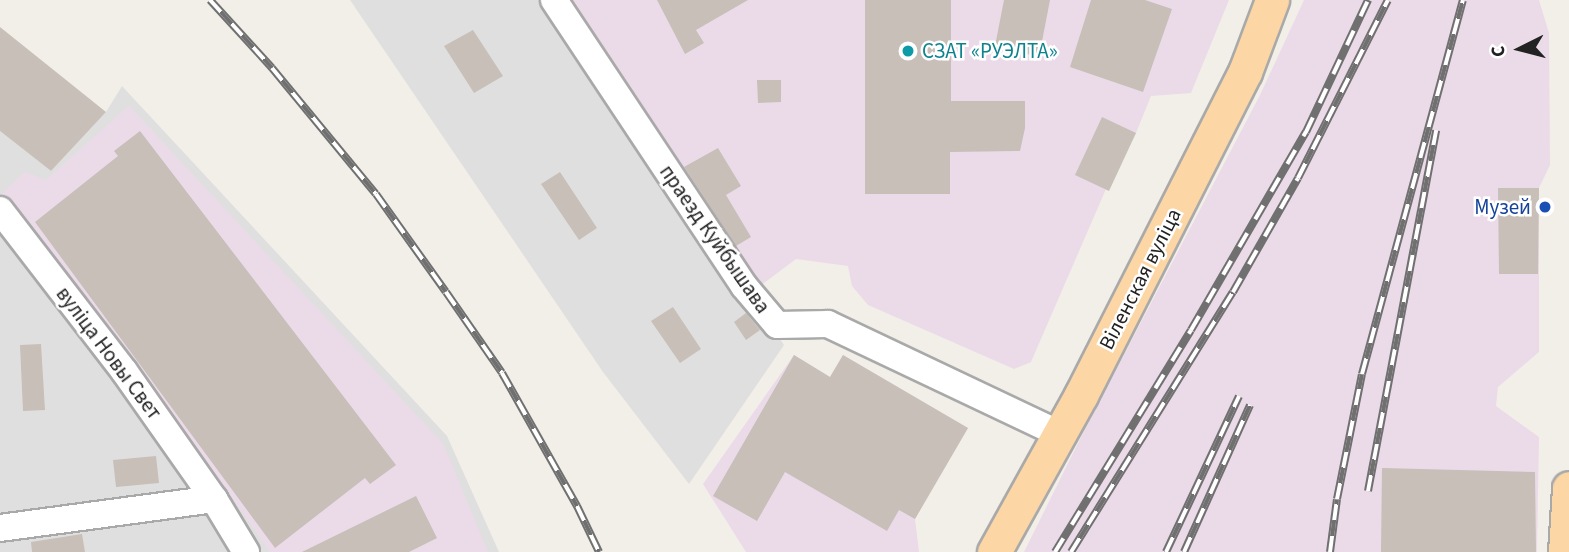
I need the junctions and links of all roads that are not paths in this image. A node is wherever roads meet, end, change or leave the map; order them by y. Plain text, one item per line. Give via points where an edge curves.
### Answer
1 (554, 0) edge
2 (1272, 0) edge
3 (0, 210) edge
4 (1060, 434) junction
5 (1569, 488) edge
6 (214, 499) junction
7 (0, 528) edge
8 (246, 552) edge
9 (994, 552) edge
10 (1565, 552) edge

1 - 4 street, праезд Куйбышава via 744,286 776,326 828,324
2 - 4 main road, Віленская вуліца via 1245,72
3 - 6 street, вуліца Новы Свет via 124,371
4 - 9 main road, Віленская вуліца
5 - 10 main road
6 - 7 street
6 - 8 street, вуліца Новы Свет

